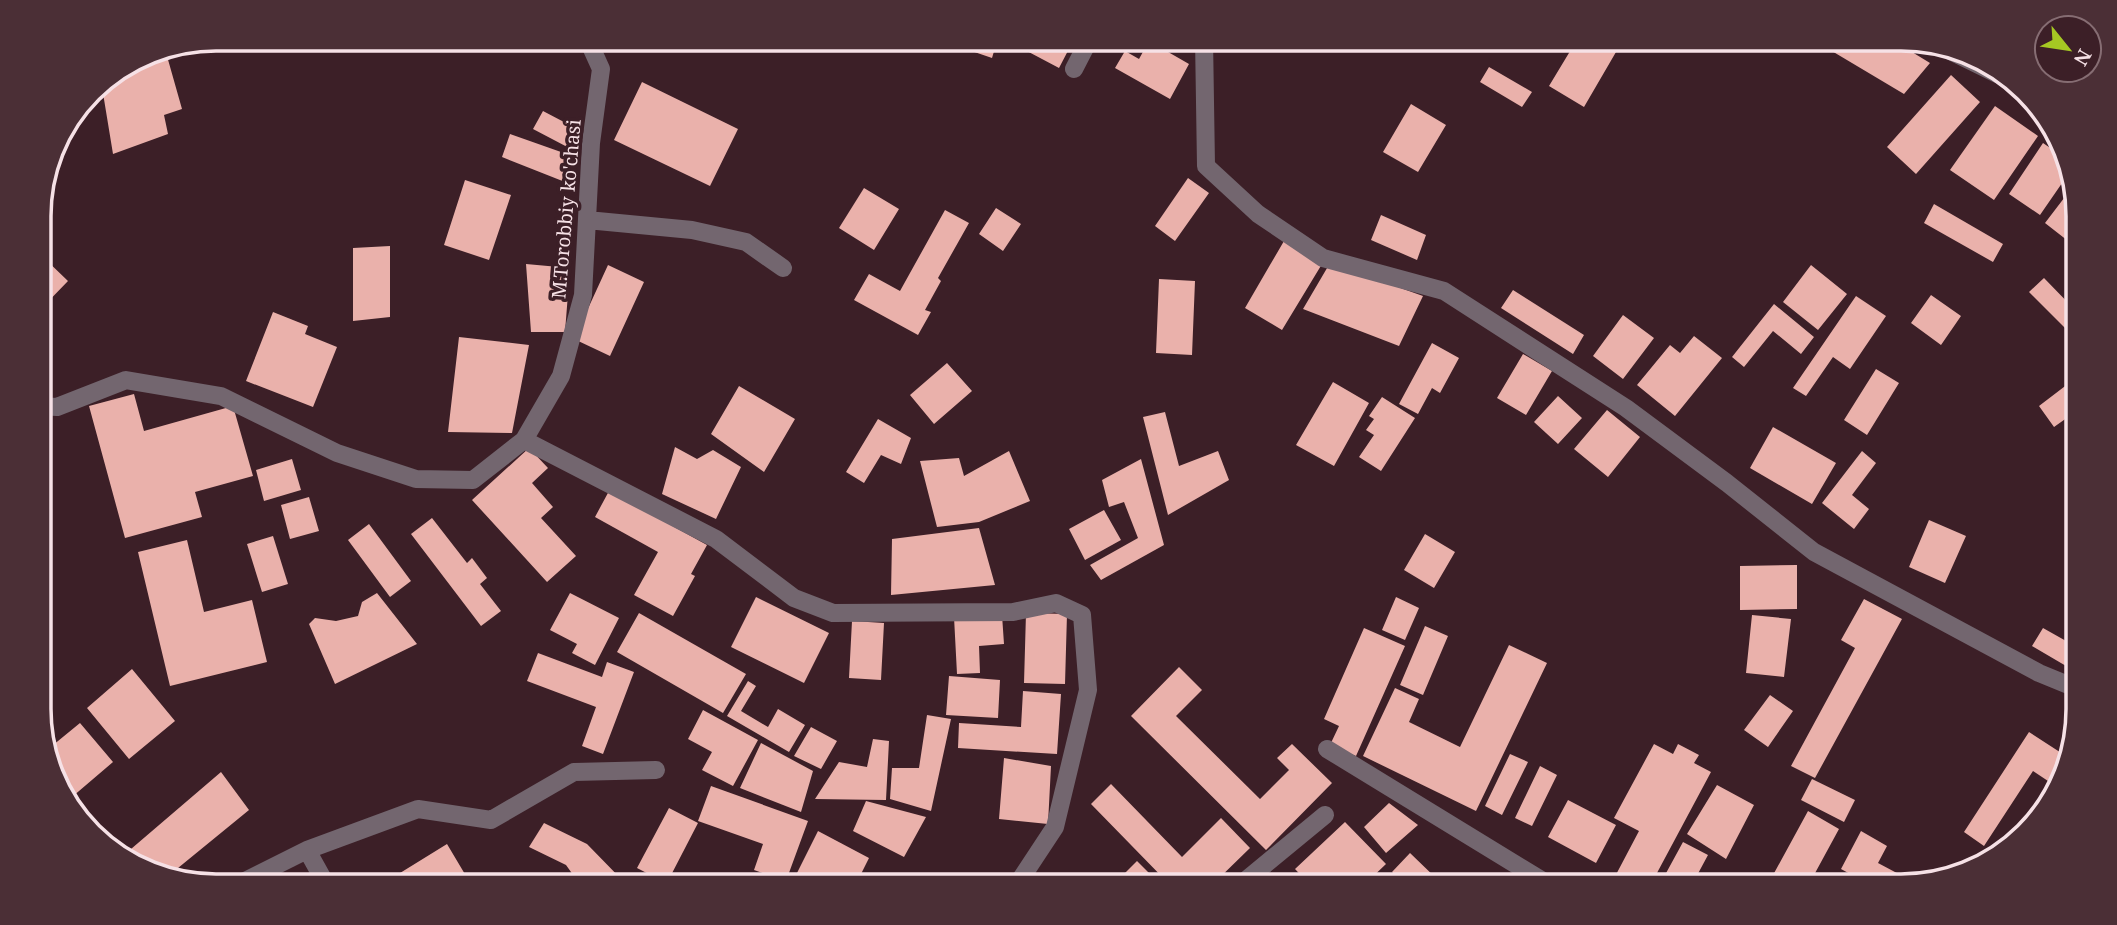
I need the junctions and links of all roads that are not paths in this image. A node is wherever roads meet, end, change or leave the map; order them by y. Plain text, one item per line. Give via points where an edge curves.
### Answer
1 (593, 51) edge
2 (1083, 51) edge
3 (1204, 51) edge
4 (1074, 69) dead end
5 (587, 220) junction
6 (783, 268) dead end
7 (51, 407) edge
8 (524, 440) junction
9 (2066, 684) edge
10 (1327, 749) dead end
11 (656, 770) dead end
12 (1325, 815) dead end
13 (307, 850) junction
14 (260, 874) edge
15 (320, 874) edge
16 (1024, 874) edge
17 (1254, 874) edge
18 (1530, 874) edge

1 - 5 street, M.Torobbiy ko'chasi via 601,69
2 - 4 street
3 - 9 street via 1206,166 1258,214 1323,258 1444,291 1626,408 1814,552
5 - 6 street via 692,230 746,242
5 - 8 street, M.Torobbiy ko'chasi via 583,295 561,376
7 - 8 street, M.Torobbiy ko'chasi via 125,380 221,396 337,453 416,479 473,480
8 - 16 street via 716,539 794,598 833,613 1013,612 1056,603 1082,615 1088,690 1055,827
10 - 18 street
11 - 13 street via 574,772 491,820 418,809
12 - 17 street
13 - 14 street
13 - 15 street

